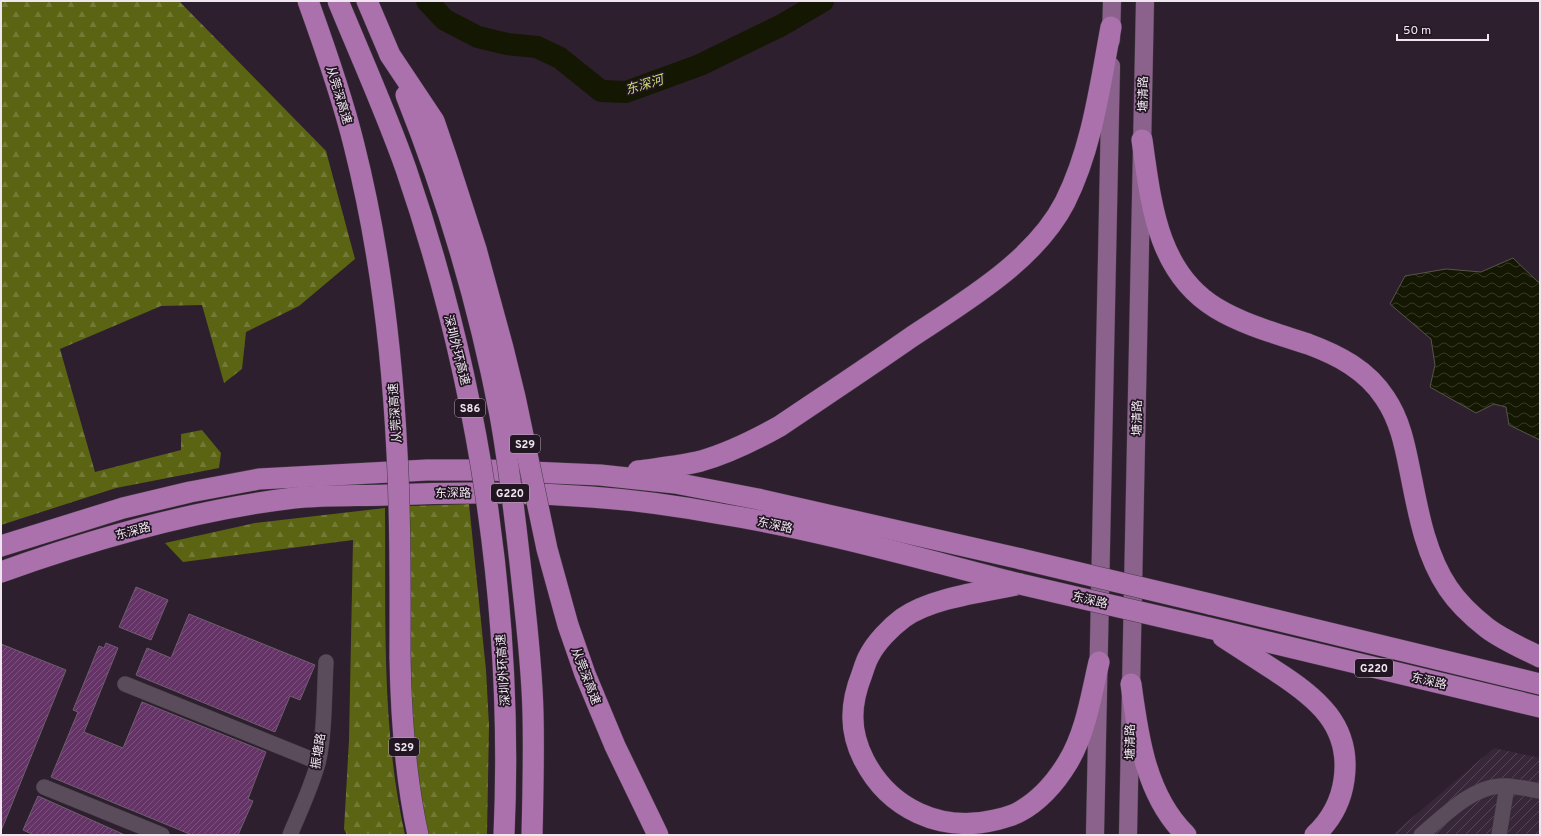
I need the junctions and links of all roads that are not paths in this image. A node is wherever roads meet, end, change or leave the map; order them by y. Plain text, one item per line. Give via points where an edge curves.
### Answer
1 (308, 1) edge
2 (338, 1) edge
3 (367, 1) edge
4 (1112, 1) edge
5 (1145, 1) edge
6 (1111, 27) junction
7 (390, 56) junction
8 (1142, 140) junction
9 (600, 475) junction
10 (1, 546) edge
11 (1, 572) edge
12 (1020, 584) junction
13 (1209, 628) junction
14 (1540, 657) edge
15 (326, 662) dead end
16 (1099, 662) junction
17 (125, 684) dead end
18 (1131, 684) junction
19 (1540, 684) edge
20 (1540, 707) edge
21 (318, 762) junction
22 (1507, 786) junction
23 (44, 787) dead end
24 (1540, 791) edge
25 (162, 835) edge
26 (290, 835) edge
27 (418, 835) edge
28 (504, 835) edge
29 (532, 835) edge
30 (658, 835) edge
31 (1095, 835) edge
32 (1128, 835) edge
33 (1186, 835) edge
34 (1315, 835) edge
35 (1421, 835) edge
36 (1499, 835) edge

1 - 27 highway, 从莞深高速 / S29, bridge via 340,93 354,145 376,252 390,352 397,447 401,709 408,788
2 - 28 highway, 深圳外环高速 / S86, bridge via 406,169 442,291 470,406 486,502 501,641 506,715
3 - 7 highway, S29
4 - 6 main road
5 - 8 main road, 塘清路
6 - 9 highway via 1092,121 1075,179 1064,203 1032,248 972,297 780,426 754,440 702,460 673,467
6 - 16 main road
7 - 29 highway, S86, bridge via 421,133 448,213 492,375 500,417 518,544 530,663 533,727
7 - 30 highway, 从莞深高速 / S29, bridge via 434,121 476,249 503,348 544,534 568,625 612,739
8 - 14 highway via 1160,233 1175,268 1186,284 1217,309 1240,320 1319,348 1357,368 1370,380 1384,396 1400,428 1426,540 1448,588 1464,608 1488,628
8 - 18 main road, 塘清路
9 - 10 highway, 东深路 / G220 via 434,470 259,479 123,508
9 - 19 highway, 东深路 / G220, bridge via 675,483 758,499 1021,559
11 - 12 highway, 东深路 / G220 via 148,526 262,503 296,498 489,493 635,501 722,514 826,536
12 - 13 highway, 东深路 / G220, bridge
12 - 16 highway via 920,609 903,618 869,655 854,696 852,714 861,753 880,786 915,812 948,823 983,823 1018,813 1046,791 1068,763 1088,714
13 - 20 highway, 东深路 / G220
13 - 34 highway via 1313,697 1338,729 1344,748 1346,769 1343,790 1336,808
15 - 21 street, 振塘路
16 - 31 main road
17 - 21 street
18 - 32 main road, 塘清路
18 - 33 highway via 1138,735 1153,784 1170,818
21 - 26 street, 振塘路
22 - 24 street
22 - 35 street via 1490,787 1474,794
22 - 36 street
23 - 25 street

